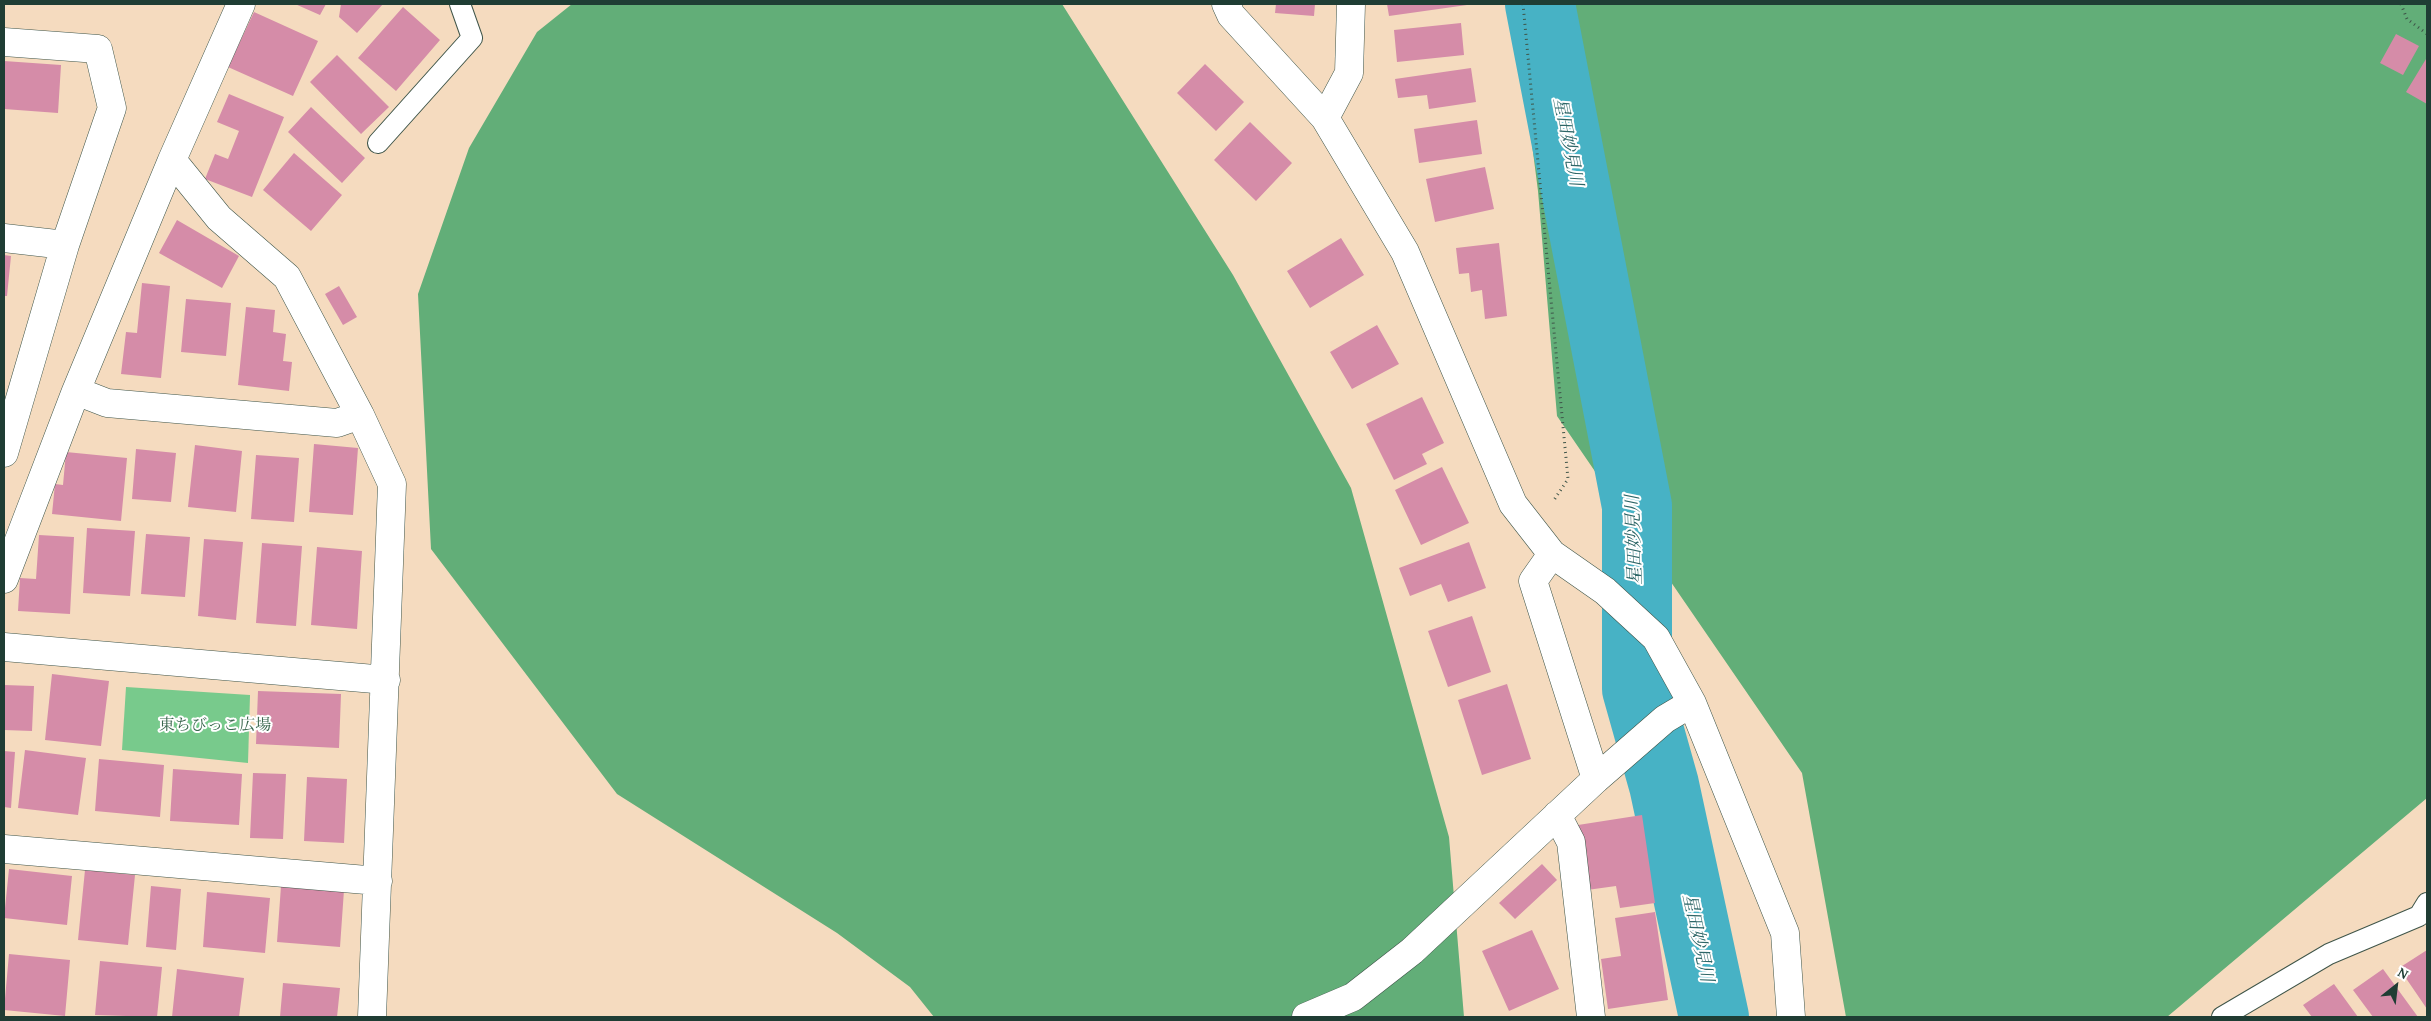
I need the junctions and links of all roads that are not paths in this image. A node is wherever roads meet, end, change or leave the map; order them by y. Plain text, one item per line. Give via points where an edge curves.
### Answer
1 (241, 4) edge
2 (460, 4) edge
3 (1226, 4) edge
4 (1351, 4) edge
5 (4, 42) edge
6 (1325, 118) junction
7 (378, 143) dead end
8 (172, 160) junction
9 (4, 238) edge
10 (65, 245) junction
11 (76, 391) junction
12 (360, 416) junction
13 (4, 451) edge
14 (1552, 554) junction
15 (4, 579) edge
16 (4, 647) edge
17 (386, 680) junction
18 (1692, 703) junction
19 (1596, 779) junction
20 (1556, 814) junction
21 (4, 849) edge
22 (378, 881) junction
23 (2427, 902) edge
24 (372, 1017) edge
25 (1306, 1017) edge
26 (1591, 1017) edge
27 (1791, 1017) edge
28 (2222, 1017) edge

1 - 8 street
2 - 7 lane via 472,38
3 - 6 street via 1231,15
4 - 6 street via 1349,73
5 - 10 street via 98,49 112,108
6 - 14 street via 1405,252 1513,504
8 - 11 street
8 - 12 street via 218,218 287,276
9 - 10 street
10 - 13 street
11 - 12 street via 107,403 337,423
11 - 15 street
12 - 17 street via 392,484
14 - 18 street via 1604,591 1656,638
14 - 19 street via 1533,581
16 - 17 street
17 - 22 street
18 - 19 street via 1665,719
18 - 27 street via 1785,933
19 - 20 street
20 - 25 street via 1412,951 1353,997
20 - 26 street via 1571,842
21 - 22 street
22 - 24 street
23 - 28 lane via 2419,916 2329,954

